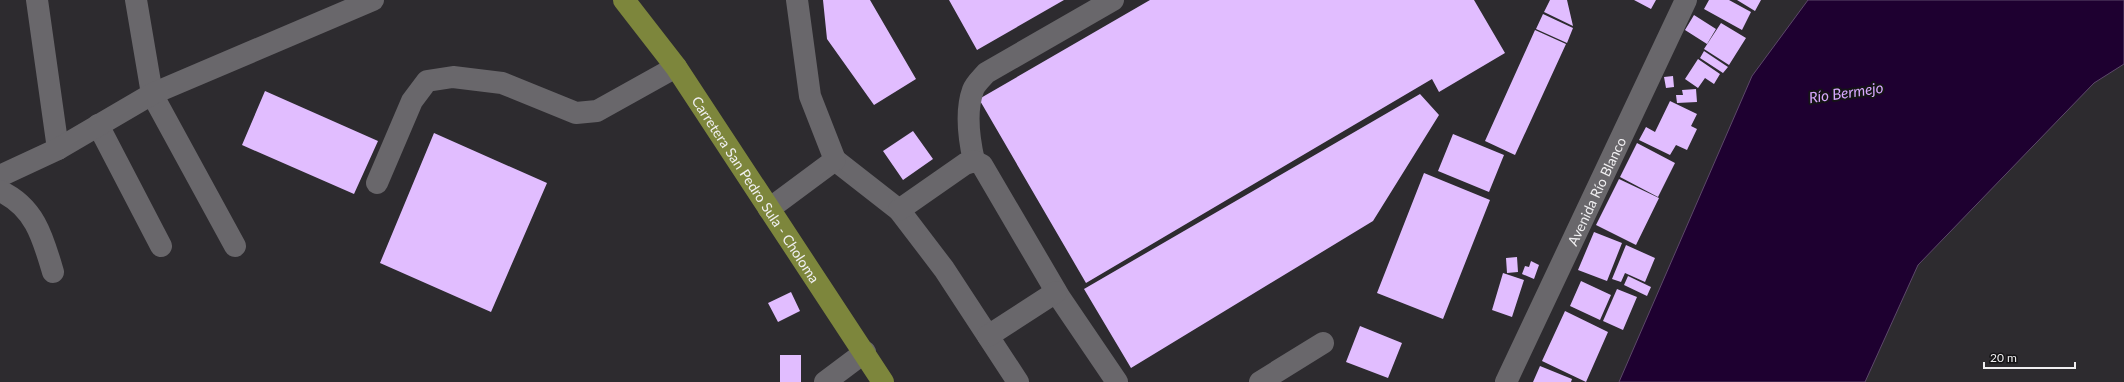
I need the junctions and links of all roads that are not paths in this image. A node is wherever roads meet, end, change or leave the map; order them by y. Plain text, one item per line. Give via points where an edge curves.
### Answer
1 (37, 0) edge
2 (136, 0) edge
3 (373, 0) edge
4 (624, 0) edge
5 (797, 0) edge
6 (1113, 0) edge
7 (1686, 0) edge
8 (676, 66) junction
9 (152, 94) junction
10 (98, 126) junction
11 (58, 149) junction
12 (835, 160) junction
13 (974, 161) junction
14 (0, 176) edge
15 (377, 183) dead end
16 (0, 191) edge
17 (769, 209) junction
18 (899, 210) junction
19 (161, 246) dead end
20 (235, 246) dead end
21 (53, 272) dead end
22 (1056, 292) junction
23 (988, 336) junction
24 (1324, 343) dead end
25 (864, 352) junction
26 (825, 382) edge
27 (883, 382) edge
28 (1018, 382) edge
29 (1117, 382) edge
30 (1260, 382) edge
31 (1506, 382) edge

1 - 11 street
2 - 9 street
3 - 9 street
4 - 8 main road, Carretera San Pedro Sula - Choloma
5 - 12 street via 810,96
6 - 13 street via 986,73 973,89 970,110 969,140
7 - 31 street, Avenida Río Blanco
8 - 15 street via 597,111 576,113 502,83 453,77 427,81 412,101
8 - 17 main road, Carretera San Pedro Sula - Choloma
9 - 10 street
9 - 20 street
10 - 11 street
10 - 19 street
11 - 14 street
12 - 17 street
12 - 18 street
13 - 18 street via 965,164
13 - 22 street via 982,165
16 - 21 street via 14,199 37,224
17 - 25 main road, Carretera San Pedro Sula - Choloma
18 - 23 street via 944,269
22 - 23 street
22 - 29 street
23 - 28 street
24 - 30 street
25 - 26 street
25 - 27 main road, Carretera San Pedro Sula - Choloma

